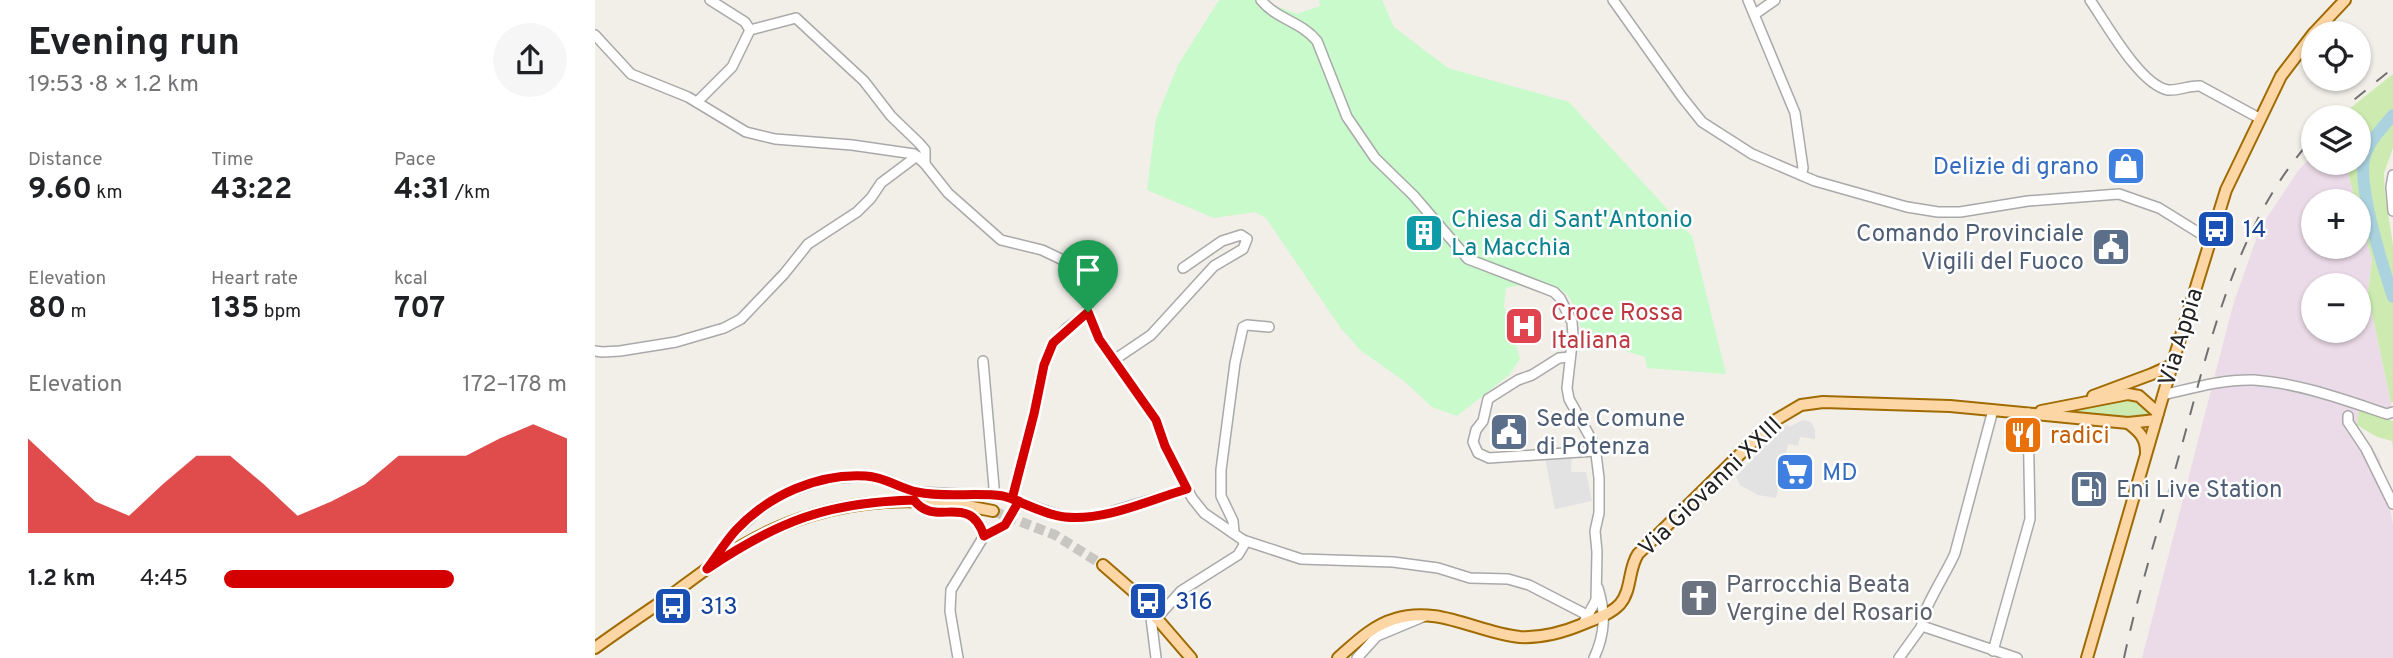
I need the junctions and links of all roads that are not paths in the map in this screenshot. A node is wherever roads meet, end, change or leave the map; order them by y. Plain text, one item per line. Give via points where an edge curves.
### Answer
1 (710, 0) edge
2 (1261, 0) edge
3 (1613, 0) edge
4 (1748, 0) edge
5 (1775, 0) edge
6 (2090, 0) edge
7 (2345, 0) edge
8 (1755, 14) junction
9 (2326, 21) edge
10 (750, 30) junction
11 (595, 34) edge
12 (2301, 51) edge
13 (697, 102) junction
14 (2259, 118) junction
15 (917, 156) junction
16 (925, 164) junction
17 (1801, 175) junction
18 (2393, 176) edge
19 (2393, 211) edge
20 (2209, 239) junction
21 (1184, 268) dead end
22 (1088, 312) junction
23 (1269, 327) dead end
24 (595, 351) edge
25 (1570, 357) junction
26 (1114, 360) junction
27 (983, 361) dead end
28 (2172, 365) junction
29 (2163, 395) junction
30 (2068, 405) junction
31 (1993, 410) junction
32 (2030, 413) junction
33 (2390, 413) edge
34 (2157, 416) junction
35 (2348, 416) dead end
36 (2128, 423) junction
37 (1596, 451) junction
38 (2146, 455) junction
39 (1187, 489) junction
40 (992, 495) junction
41 (914, 500) junction
42 (1015, 500) junction
43 (2393, 504) edge
44 (993, 511) tunnel mouth
45 (1234, 532) junction
46 (984, 536) junction
47 (1243, 540) junction
48 (1103, 565) tunnel mouth
49 (707, 569) junction
50 (1598, 601) junction
51 (1620, 603) junction
52 (1153, 614) junction
53 (1427, 615) junction
54 (1602, 615) junction
55 (1586, 620) junction
56 (1922, 626) junction
57 (595, 648) edge
58 (1993, 651) junction
59 (958, 658) edge
60 (1156, 658) edge
61 (1191, 658) edge
62 (1338, 658) edge
63 (1357, 658) edge
64 (1594, 658) edge
65 (1899, 658) edge
66 (2017, 658) edge
67 (2087, 658) edge

1 - 10 street
2 - 25 street via 1317,41 1361,141 1468,259 1546,288 1560,298 1573,322
3 - 17 street via 1702,122 1752,154
4 - 8 street
5 - 8 street
6 - 14 street via 2154,85 2170,90 2200,86
7 - 9 main road, Via Appia
8 - 17 street via 1795,113
10 - 13 street via 732,67
10 - 16 street via 796,18 863,81 925,150
11 - 13 street via 631,74
12 - 14 main road, Via Appia via 2281,76
13 - 15 street via 756,135
14 - 20 main road, Via Appia
15 - 16 street
15 - 24 street via 881,183 857,212 808,244 741,319 675,342
16 - 22 street via 948,193 1001,240 1065,261 1082,283
17 - 20 street via 1938,212 2119,194 2159,208
18 - 19 street
20 - 28 main road, Via Appia
21 - 26 street via 1222,242 1241,235 1247,239 1243,249 1204,276 1151,335
22 - 26 street
22 - 42 street via 1053,343 1044,365
23 - 45 street via 1243,327 1237,350 1221,470 1221,496
25 - 37 street via 1569,399
25 - 37 street via 1559,358 1488,399 1483,421 1473,435 1474,448 1489,458
26 - 39 street via 1156,420
27 - 40 street
28 - 29 main road, Via Appia
28 - 30 main road
29 - 33 street via 2253,380
29 - 34 main road, Via Appia
30 - 32 main road
30 - 34 main road via 2134,395 2144,399
31 - 32 main road, Via Giovanni XXIII
31 - 51 main road, Via Giovanni XXIII via 1823,402 1793,408 1774,421 1638,554
31 - 56 street via 1955,553 1922,617
32 - 36 main road, Via Giovanni XXIII
32 - 58 street via 2030,519
34 - 36 main road, Via Giovanni XXIII
34 - 38 main road, Via Appia
35 - 43 street via 2347,422
36 - 38 main road via 2144,440
37 - 50 street
38 - 67 main road, Via Appia
39 - 42 street via 1094,517 1064,517
39 - 45 street via 1204,513
40 - 42 street
40 - 49 street via 918,492 867,476 817,481 786,493 747,519
41 - 44 main road
41 - 46 street via 928,511 968,513 980,521
41 - 49 main road via 828,509 772,529
42 - 46 street via 1005,525
45 - 47 street
46 - 59 street via 951,590
47 - 52 street via 1238,555
47 - 55 street via 1301,559 1393,562 1470,578 1508,579 1529,585
48 - 52 main road
49 - 57 main road
50 - 51 street
50 - 54 street
50 - 55 street
51 - 54 main road
52 - 60 street
52 - 61 main road
53 - 55 main road via 1524,637 1552,634
53 - 62 main road via 1395,618
53 - 63 street via 1377,636
54 - 55 main road
54 - 64 street
56 - 58 street
56 - 65 street
58 - 66 street

